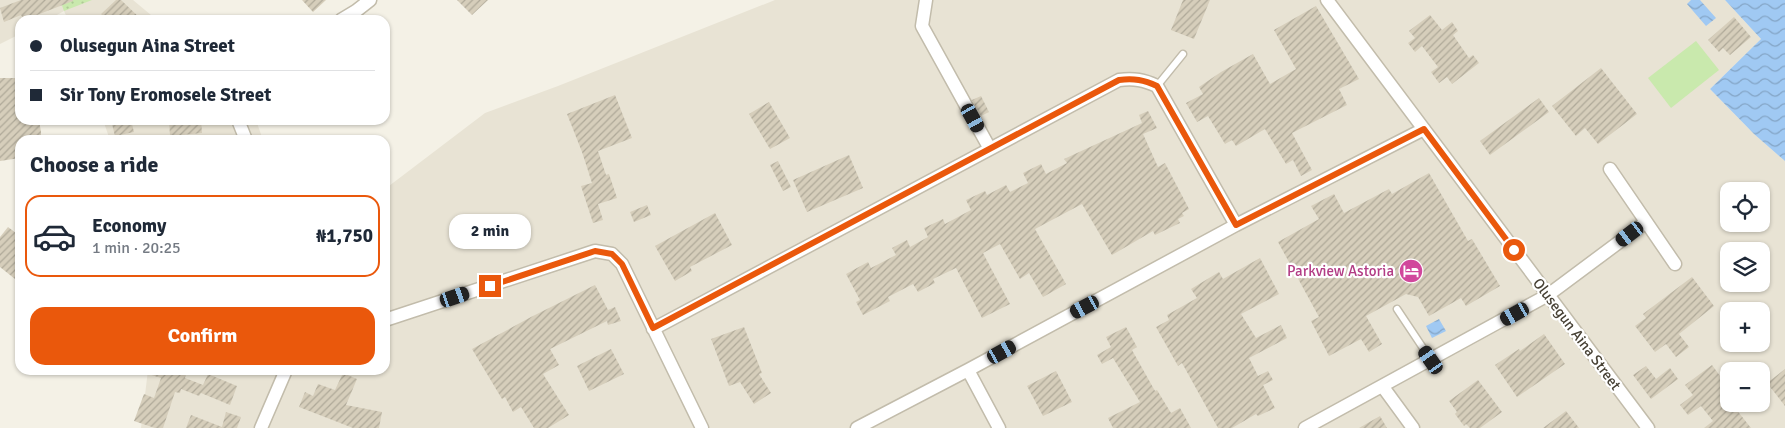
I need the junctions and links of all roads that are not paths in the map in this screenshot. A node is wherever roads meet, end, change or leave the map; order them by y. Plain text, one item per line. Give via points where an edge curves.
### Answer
1 (370, 0) edge
2 (926, 0) edge
3 (1333, 2) edge
4 (349, 15) edge
5 (1183, 54) dead end
6 (1157, 86) junction
7 (1424, 129) junction
8 (990, 149) junction
9 (1610, 169) dead end
10 (1646, 222) junction
11 (1236, 225) junction
12 (1675, 264) dead end
13 (1548, 296) junction
14 (1397, 309) dead end
15 (390, 318) edge
16 (653, 328) junction
17 (1431, 360) junction
18 (968, 370) junction
19 (284, 375) edge
20 (1383, 387) junction
21 (266, 426) edge
22 (702, 428) edge
23 (857, 428) edge
24 (999, 428) edge
25 (1306, 428) edge
26 (1413, 428) edge
27 (1648, 428) edge

1 - 4 street
2 - 8 street via 922,26
3 - 7 street, Olusegun Aina Street
5 - 6 lane
6 - 8 street via 1144,80 1119,80
6 - 11 street
7 - 11 street
7 - 13 street, Olusegun Aina Street
8 - 16 street
9 - 10 street
10 - 12 street
10 - 13 street
11 - 18 street
13 - 17 street
13 - 27 street, Olusegun Aina Street
14 - 17 lane
15 - 16 street via 595,251 612,254 622,264
16 - 22 street
17 - 20 street
18 - 23 street
18 - 24 street
19 - 21 street
20 - 25 street
20 - 26 street

